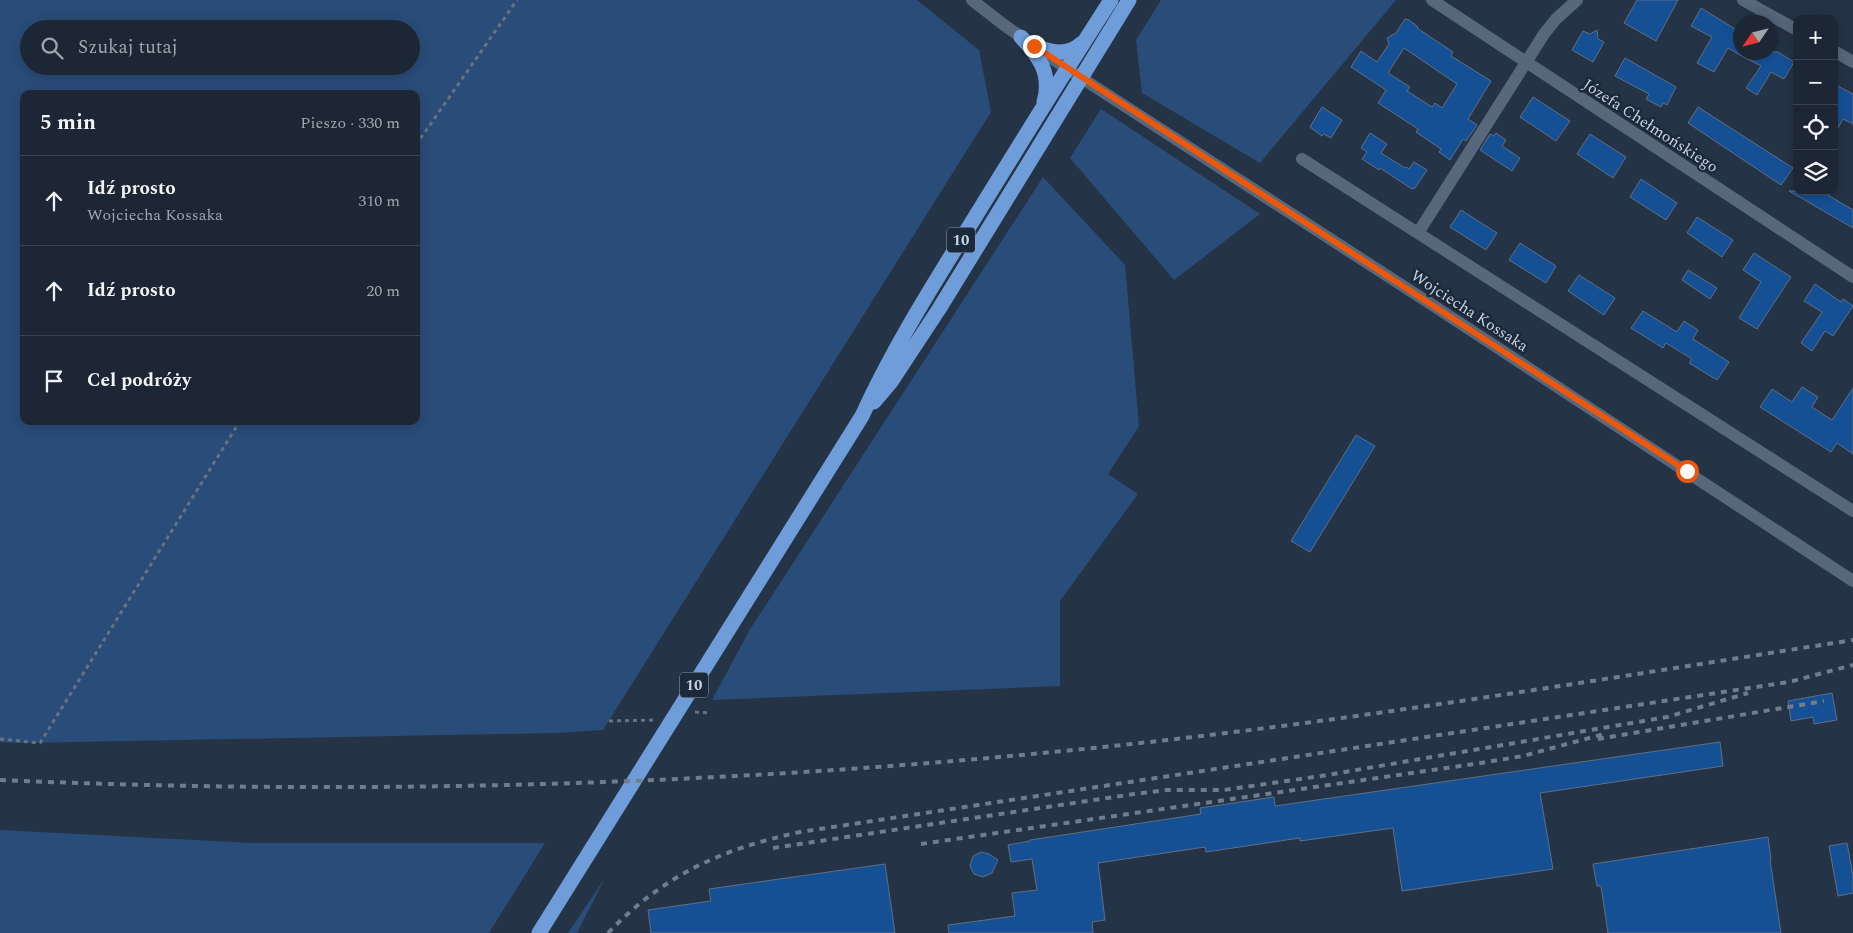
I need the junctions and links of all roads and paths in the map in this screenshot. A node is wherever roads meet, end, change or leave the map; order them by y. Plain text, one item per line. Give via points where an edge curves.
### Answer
1 (517, 0) edge
2 (972, 0) edge
3 (1111, 0) edge
4 (1129, 0) edge
5 (1432, 0) edge
6 (1577, 0) edge
7 (1743, 0) edge
8 (1793, 28) edge
9 (1021, 36) junction
10 (1085, 40) junction
11 (1034, 46) junction
12 (1838, 53) edge
13 (1525, 62) junction
14 (1853, 62) edge
15 (1067, 68) junction
16 (1082, 78) junction
17 (1042, 108) junction
18 (420, 139) edge
19 (1302, 159) dead end
20 (1418, 233) junction
21 (1853, 277) edge
22 (862, 416) junction
23 (238, 425) edge
24 (1853, 511) edge
25 (1853, 581) edge
26 (610, 720) dead end
27 (671, 722) junction
28 (0, 739) edge
29 (539, 933) edge

1 - 18 path
2 - 9 street, Wojciecha Kossaka
3 - 10 highway, 10
4 - 16 highway, 10
5 - 13 street, Józefa Chełmońskiego
6 - 13 street via 1549,26
7 - 8 street
9 - 11 street, Wojciecha Kossaka
9 - 17 highway via 1040,59 1046,73
10 - 11 highway via 1071,50 1061,52 1044,51
10 - 15 highway, 10
11 - 15 street, Wojciecha Kossaka
12 - 14 street
13 - 20 street
13 - 21 street, Józefa Chełmońskiego
15 - 16 street, Wojciecha Kossaka
15 - 17 highway, 10
16 - 22 highway, 10 via 897,374
16 - 25 street, Wojciecha Kossaka
17 - 22 highway, 10 via 881,373
19 - 20 street
20 - 24 street
22 - 27 highway, 10
23 - 28 path via 40,743
26 - 27 path
27 - 29 highway, 10

